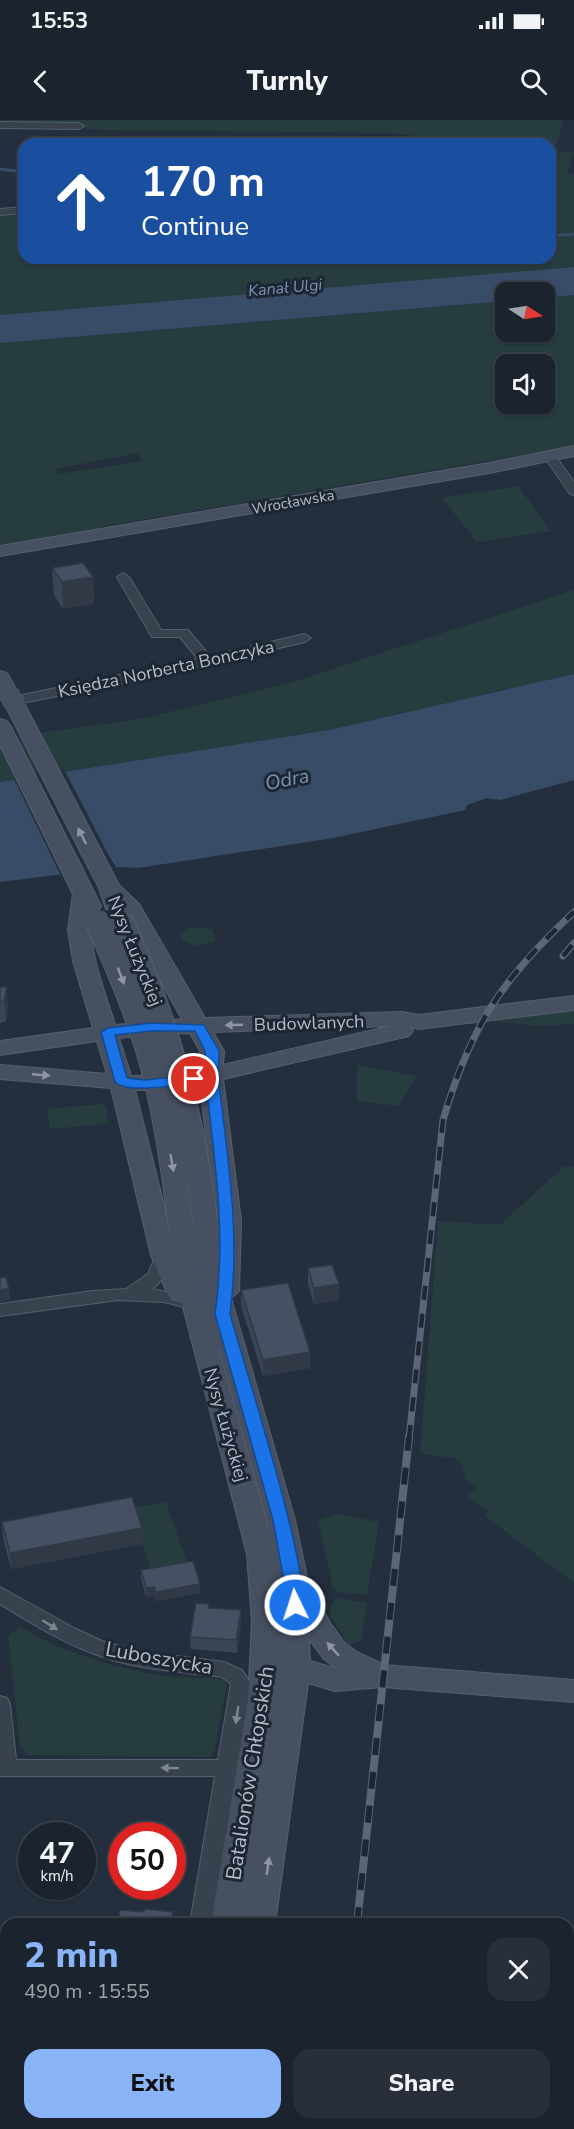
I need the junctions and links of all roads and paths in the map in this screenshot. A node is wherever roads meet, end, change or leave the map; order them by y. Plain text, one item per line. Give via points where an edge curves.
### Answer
1 (0, 125) edge
2 (79, 126) dead end
3 (18, 210) edge
4 (0, 212) edge
5 (574, 451) edge
6 (550, 456) junction
7 (574, 491) edge
8 (4, 549) edge
9 (123, 577) dead end
10 (305, 638) dead end
11 (207, 661) junction
12 (13, 694) edge
13 (3, 732) edge
14 (84, 893) junction
15 (114, 908) junction
16 (574, 1003) edge
17 (419, 1022) junction
18 (199, 1027) junction
19 (108, 1032) junction
20 (0, 1048) edge
21 (0, 1072) edge
22 (211, 1075) junction
23 (121, 1082) junction
24 (164, 1256) junction
25 (130, 1293) junction
26 (184, 1300) junction
27 (0, 1310) edge
28 (212, 1324) junction
29 (294, 1582) junction
30 (0, 1594) edge
31 (267, 1622) junction
32 (295, 1667) junction
33 (383, 1676) junction
34 (323, 1677) junction
35 (574, 1690) edge
36 (0, 1704) edge
37 (288, 1728) junction
38 (3, 1768) edge
39 (228, 1768) junction
40 (202, 1918) edge
41 (228, 1918) edge
42 (260, 1918) edge

1 - 2 street
3 - 4 street
5 - 6 main road, Wrocławska
6 - 7 street
6 - 8 main road, Wrocławska
9 - 11 street via 157,634 183,633
10 - 11 street, Księdza Norberta Bonczyka
11 - 12 street, Księdza Norberta Bonczyka
15 -> 12 main road, Nysy Łużyckiej
13 - 14 main road, Nysy Łużyckiej
14 - 15 main road, Nysy Łużyckiej
14 - 19 main road via 81,944
15 - 18 main road
15 - 28 main road, Nysy Łużyckiej, bridge via 130,998 151,1062 193,1224 185,1264
16 - 17 main road, Budowlanych
17 -> 18 main road, Budowlanych via 402,1019
17 - 22 main road, Budowlanych via 404,1030
18 - 19 main road, Budowlanych
18 - 22 main road via 212,1051
19 - 20 main road, Budowlanych
19 - 23 main road
21 -> 23 main road, Budowlanych
22 - 23 main road, Budowlanych via 168,1083
22 - 28 main road via 228,1221 227,1280
23 - 24 main road
24 - 25 street via 156,1278
24 - 26 main road
25 - 26 street
25 - 27 street
26 - 28 main road
28 - 29 main road, Nysy Łużyckiej via 281,1520
28 - 31 main road, Nysy Łużyckiej via 261,1554
29 - 32 main road, Nysy Łużyckiej
33 -> 29 main road via 358,1668 331,1650
30 -> 39 street, Luboszycka via 57,1629 111,1652 234,1674 242,1684
31 - 32 main road via 277,1652
31 - 41 main road, Batalionów Chłopskich via 263,1702
32 - 34 main road
32 - 37 main road, Batalionów Chłopskich
33 - 34 main road via 335,1680
33 - 35 main road
34 - 37 main road via 301,1692
36 - 38 street
42 -> 37 main road, Batalionów Chłopskich
39 -> 38 street
39 - 40 street

